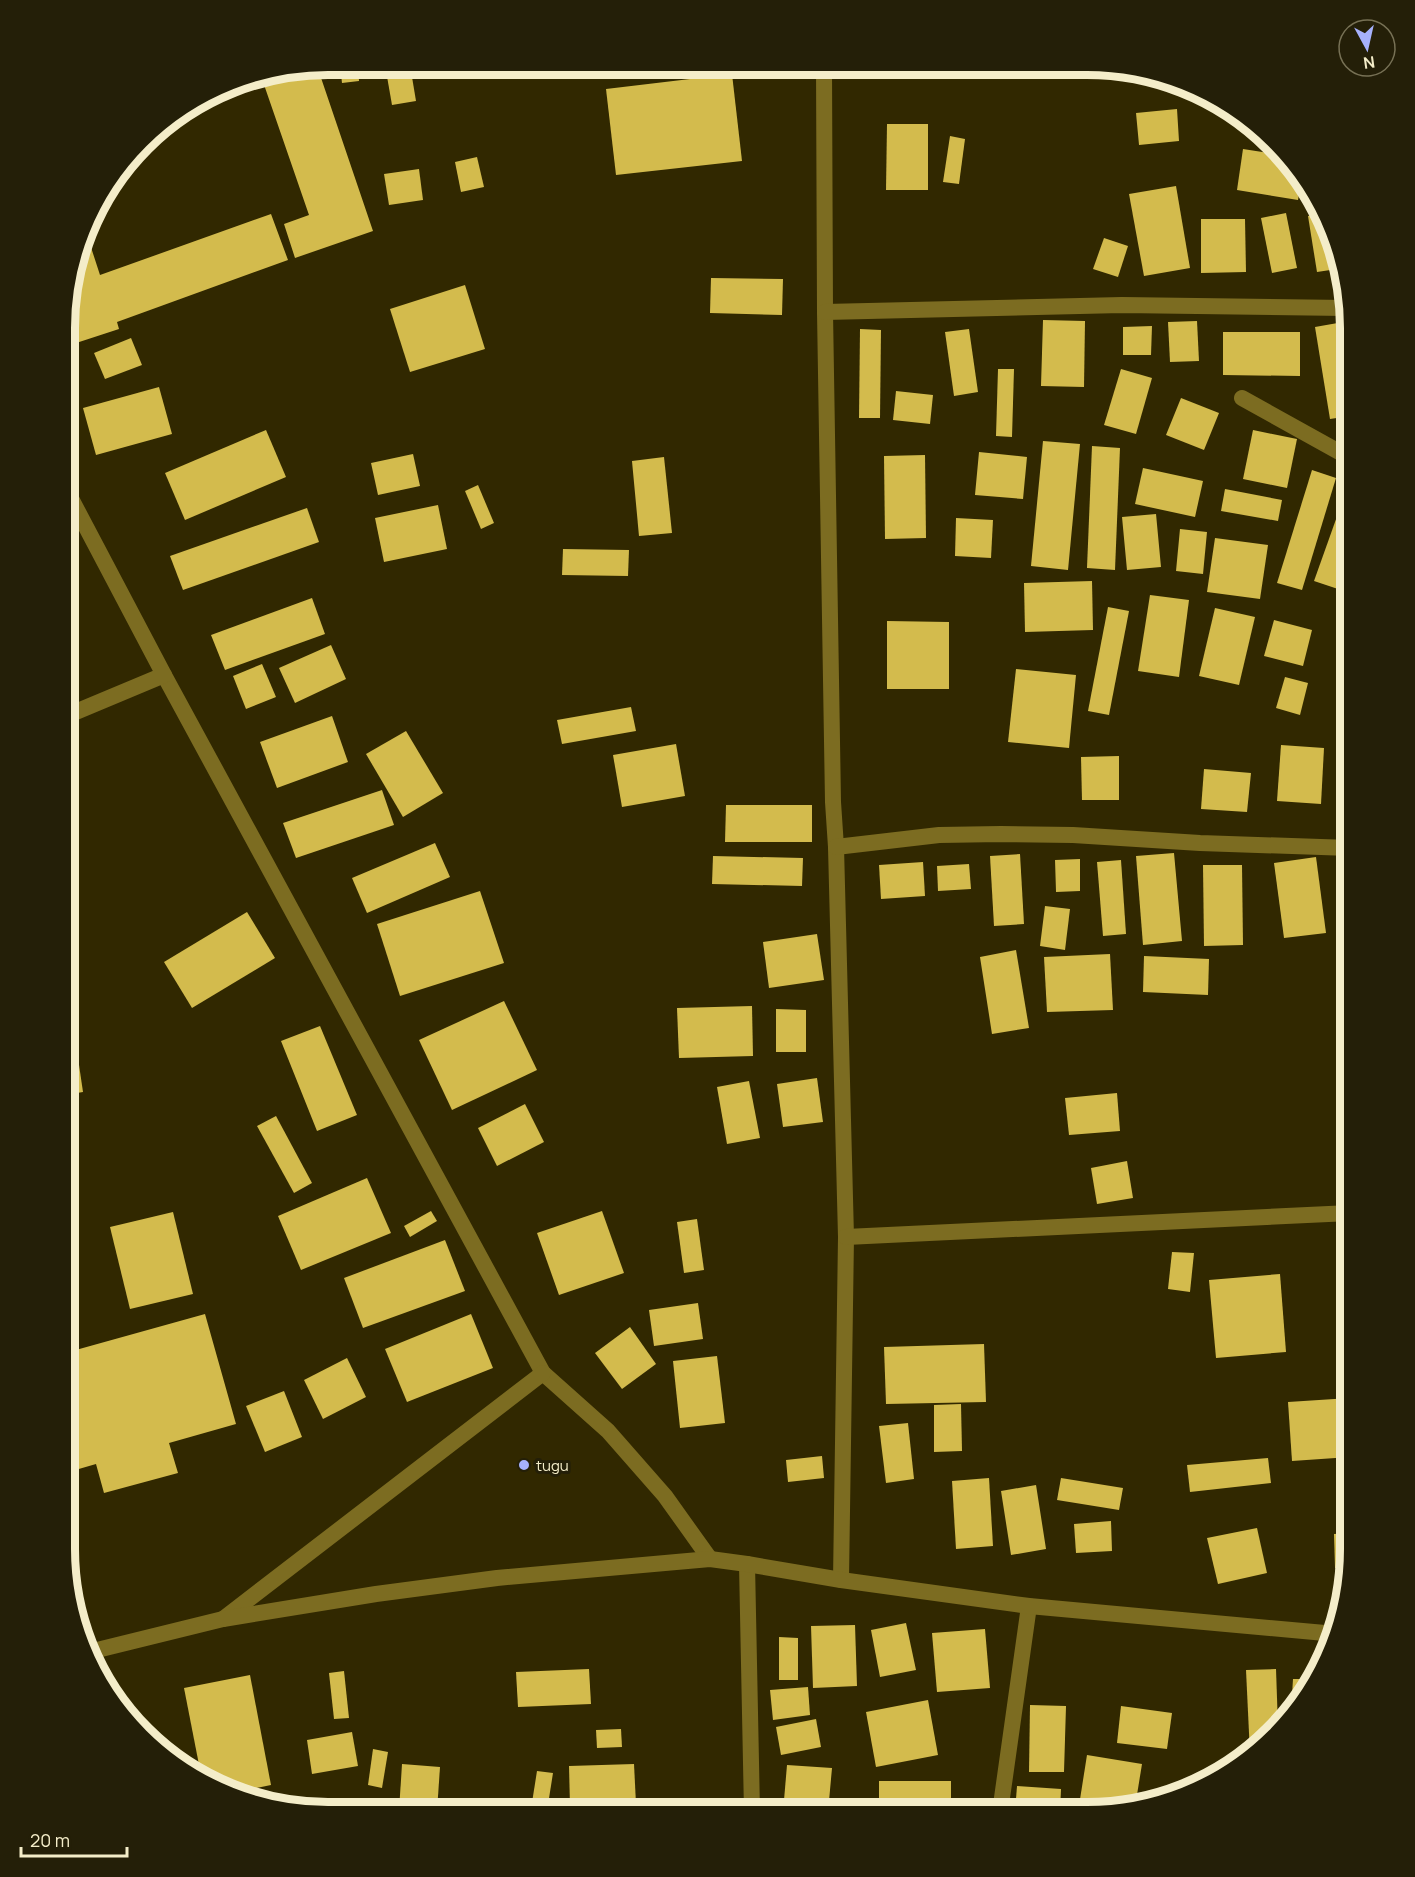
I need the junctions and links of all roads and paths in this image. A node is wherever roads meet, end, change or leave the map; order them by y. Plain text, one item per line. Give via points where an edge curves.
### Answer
1 (824, 75) edge
2 (1339, 308) edge
3 (825, 312) junction
4 (1242, 398) dead end
5 (1340, 452) edge
6 (75, 506) edge
7 (164, 675) junction
8 (75, 712) edge
9 (836, 847) junction
10 (1340, 848) edge
11 (1340, 1213) edge
12 (846, 1237) junction
13 (543, 1373) junction
14 (710, 1559) junction
15 (747, 1564) junction
16 (841, 1580) junction
17 (1029, 1606) junction
18 (223, 1619) junction
19 (1325, 1634) edge
20 (96, 1650) edge
21 (752, 1802) edge
22 (1001, 1802) edge

1 - 3 street
2 - 3 street via 1122,305
3 - 9 street
4 - 5 street
6 - 7 street
7 - 8 street
7 - 13 street
9 - 10 street via 939,835 1001,834
9 - 12 street
11 - 12 street
12 - 16 street
13 - 14 street via 608,1431 665,1496
13 - 18 street
14 - 15 street
14 - 18 street via 486,1580
15 - 16 street
15 - 21 street
16 - 17 street
17 - 19 street
17 - 22 street
18 - 20 street

